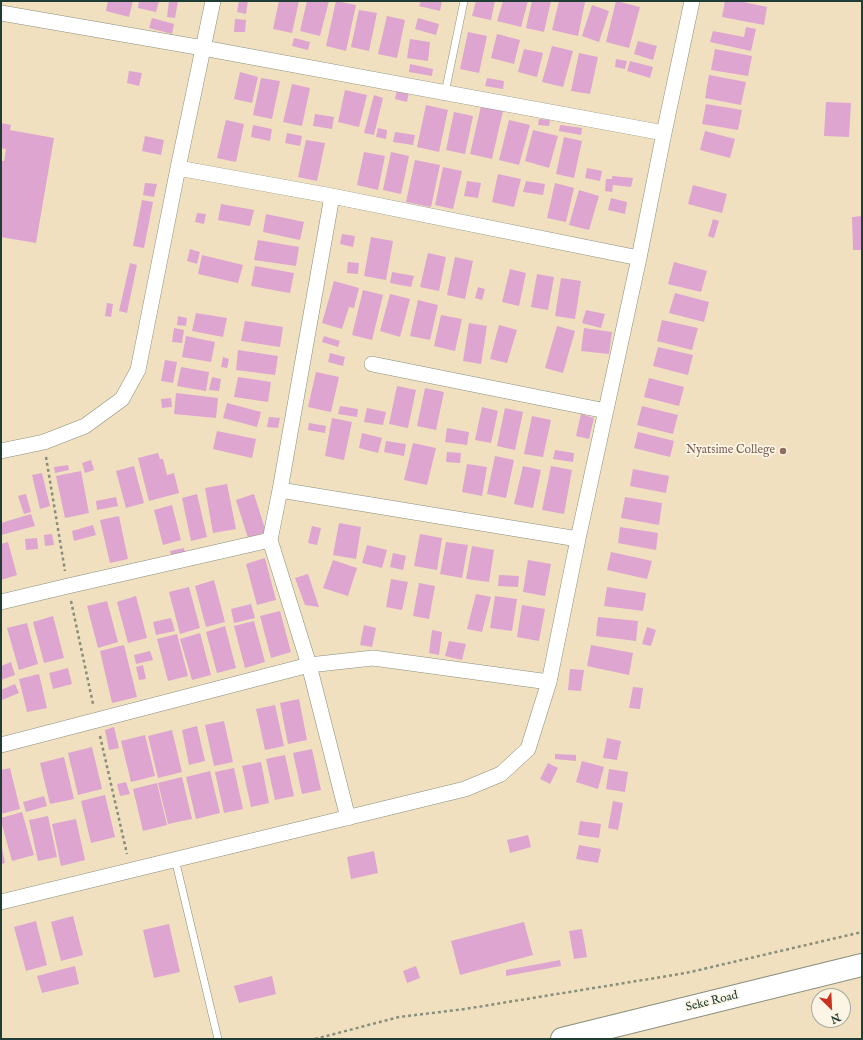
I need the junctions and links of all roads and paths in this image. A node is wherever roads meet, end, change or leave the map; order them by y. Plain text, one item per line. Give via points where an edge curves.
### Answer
1 (213, 1) edge
2 (464, 1) edge
3 (692, 1) edge
4 (1, 13) edge
5 (203, 48) junction
6 (445, 92) junction
7 (664, 133) junction
8 (178, 168) junction
9 (332, 196) junction
10 (639, 258) junction
11 (372, 364) dead end
12 (606, 411) junction
13 (44, 442) junction
14 (1, 451) edge
15 (280, 490) junction
16 (578, 539) junction
17 (270, 540) junction
18 (68, 586) junction
19 (1, 602) edge
20 (309, 665) junction
21 (549, 682) junction
22 (97, 720) junction
23 (1, 745) edge
24 (348, 818) junction
25 (176, 859) junction
26 (131, 870) junction
27 (1, 902) edge
28 (862, 932) edge
29 (862, 965) edge
30 (218, 1039) edge
31 (315, 1039) edge
32 (562, 1039) edge

1 - 5 street
2 - 6 lane
3 - 7 street
4 - 5 street
5 - 6 street
5 - 8 street
6 - 7 street
7 - 10 street
8 - 9 street
8 - 13 street via 138,370 122,399 85,426
9 - 10 street
9 - 15 street
10 - 12 street
11 - 12 street
12 - 16 street
13 - 14 street
13 - 18 path
15 - 16 street
15 - 17 street
16 - 21 street
17 - 18 street
17 - 20 street
18 - 19 street
18 - 22 path
20 - 21 street via 373,658
20 - 22 street
20 - 24 street
21 - 24 street via 528,749 502,774 465,789
22 - 23 street
22 - 26 path
24 - 25 street
25 - 26 street
25 - 30 lane
26 - 27 street
28 - 31 path via 686,973 473,1008 399,1017
29 - 32 main road, Seke Road

